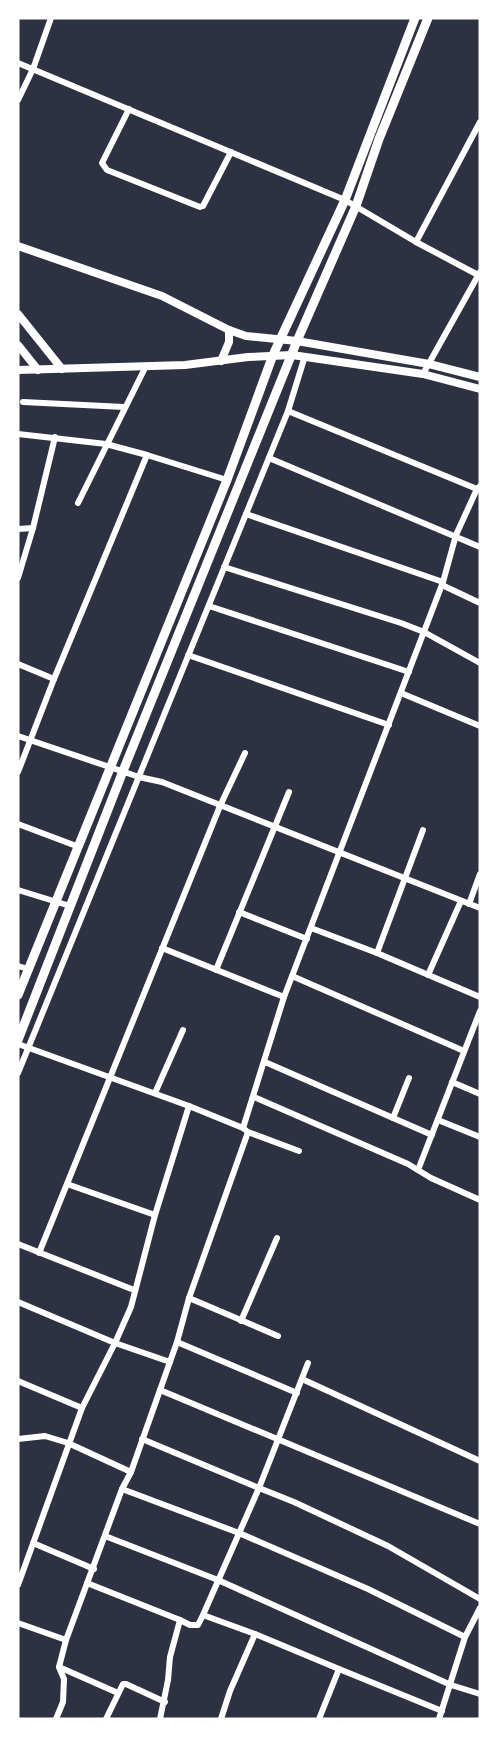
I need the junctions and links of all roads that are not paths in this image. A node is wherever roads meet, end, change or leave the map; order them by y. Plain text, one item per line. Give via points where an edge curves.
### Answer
1 (51, 18) edge
2 (415, 18) edge
3 (428, 18) edge
4 (18, 63) edge
5 (33, 69) junction
6 (18, 100) edge
7 (129, 109) junction
8 (480, 122) edge
9 (231, 152) junction
10 (345, 200) junction
11 (356, 206) junction
12 (416, 243) junction
13 (18, 246) edge
14 (479, 274) edge
15 (18, 314) edge
16 (230, 330) junction
17 (280, 340) junction
18 (297, 341) junction
19 (18, 345) edge
20 (273, 355) junction
21 (292, 355) junction
22 (305, 356) junction
23 (221, 361) junction
24 (429, 364) junction
25 (146, 366) junction
26 (62, 369) junction
27 (18, 370) edge
28 (38, 370) junction
29 (423, 374) junction
30 (480, 377) edge
31 (480, 389) edge
32 (23, 402) dead end
33 (124, 407) junction
34 (288, 411) junction
35 (18, 434) edge
36 (55, 437) junction
37 (106, 444) junction
38 (147, 455) junction
39 (269, 458) junction
40 (227, 480) junction
41 (478, 488) edge
42 (78, 503) dead end
43 (246, 514) junction
44 (33, 528) junction
45 (18, 529) edge
46 (456, 535) junction
47 (480, 547) edge
48 (224, 567) junction
49 (20, 569) edge
50 (18, 578) edge
51 (443, 583) junction
52 (480, 603) edge
53 (209, 606) junction
54 (424, 632) junction
55 (188, 655) junction
56 (480, 663) edge
57 (18, 664) edge
58 (409, 672) junction
59 (54, 679) junction
60 (401, 693) junction
61 (389, 725) junction
62 (480, 726) edge
63 (18, 735) edge
64 (30, 740) junction
65 (246, 753) dead end
66 (110, 768) junction
67 (123, 771) junction
68 (18, 772) edge
69 (139, 777) junction
70 (289, 792) dead end
71 (220, 806) junction
72 (18, 824) edge
73 (273, 827) junction
74 (423, 830) dead end
75 (79, 847) junction
76 (341, 852) junction
77 (480, 874) edge
78 (405, 878) junction
79 (18, 890) edge
80 (461, 900) junction
81 (57, 902) junction
82 (469, 904) junction
83 (70, 906) junction
84 (480, 908) edge
85 (239, 912) junction
86 (311, 928) junction
87 (307, 939) junction
88 (162, 948) junction
89 (378, 953) junction
90 (18, 966) edge
91 (28, 969) junction
92 (216, 970) junction
93 (428, 975) junction
94 (292, 976) junction
95 (18, 994) edge
96 (284, 997) junction
97 (480, 997) edge
98 (480, 1011) edge
99 (478, 1020) edge
100 (183, 1030) dead end
101 (18, 1042) edge
102 (29, 1047) junction
103 (464, 1051) junction
104 (265, 1062) junction
105 (18, 1073) edge
106 (110, 1077) junction
107 (409, 1078) dead end
108 (452, 1082) junction
109 (155, 1093) junction
110 (480, 1094) edge
111 (254, 1097) junction
112 (189, 1106) junction
113 (393, 1118) junction
114 (438, 1120) junction
115 (246, 1130) junction
116 (432, 1135) junction
117 (480, 1137) edge
118 (299, 1151) dead end
119 (418, 1170) junction
120 (67, 1184) junction
121 (480, 1200) edge
122 (155, 1215) junction
123 (277, 1238) dead end
124 (18, 1244) edge
125 (39, 1253) junction
126 (134, 1290) junction
127 (189, 1298) junction
128 (18, 1302) edge
129 (241, 1321) junction
130 (278, 1336) dead end
131 (177, 1342) junction
132 (115, 1343) junction
133 (170, 1362) junction
134 (308, 1363) dead end
135 (302, 1379) junction
136 (18, 1381) edge
137 (160, 1390) junction
138 (297, 1393) junction
139 (82, 1408) junction
140 (18, 1439) edge
141 (142, 1439) junction
142 (277, 1440) junction
143 (68, 1443) junction
144 (480, 1461) edge
145 (131, 1472) junction
146 (259, 1488) junction
147 (122, 1489) junction
148 (480, 1524) edge
149 (239, 1533) junction
150 (105, 1536) junction
151 (33, 1544) junction
152 (94, 1569) junction
153 (20, 1574) edge
154 (218, 1580) junction
155 (87, 1583) junction
156 (18, 1585) edge
157 (480, 1599) edge
158 (480, 1608) edge
159 (203, 1615) junction
160 (180, 1620) junction
161 (18, 1623) edge
162 (255, 1634) junction
163 (465, 1637) junction
164 (66, 1640) junction
165 (59, 1667) junction
166 (339, 1669) junction
167 (451, 1685) junction
168 (118, 1693) junction
169 (480, 1694) edge
170 (165, 1702) junction
171 (442, 1711) junction
172 (56, 1719) edge
173 (106, 1719) edge
174 (160, 1719) edge
175 (221, 1719) edge
176 (319, 1719) edge
177 (439, 1719) edge

1 - 5 street
2 - 10 main road
3 - 11 main road
4 - 5 street
5 - 6 street
5 - 7 street
7 - 9 street
7 - 9 street via 102,163 107,170 200,207
8 - 12 street
9 - 10 street
10 - 11 street
10 - 17 main road
11 - 12 street
11 - 18 main road
12 - 14 street
13 - 16 street via 162,296
14 - 24 street
15 - 26 street
16 - 17 street
16 - 23 street via 230,342
17 - 18 street
17 - 20 main road
18 - 21 main road
18 - 24 street
19 - 28 street
20 - 21 street
20 - 23 street
20 - 40 main road
21 - 22 street
21 - 67 main road
22 - 29 street
22 - 34 street
23 - 25 street
24 - 29 street
24 - 30 street
25 - 26 street
25 - 33 street
26 - 28 street
27 - 28 street
29 - 31 street
32 - 33 street
33 - 37 street
34 - 39 street
34 - 41 street
35 - 36 street
36 - 37 street
36 - 44 street
37 - 38 street
37 - 42 street
38 - 40 street
38 - 59 street
39 - 43 street
39 - 46 street
40 - 66 main road
41 - 46 street
43 - 48 street
43 - 51 street
44 - 45 street
44 - 49 street
46 - 47 street
46 - 51 street
48 - 53 street
48 - 54 street
49 - 50 street
51 - 52 street
51 - 54 street
53 - 55 street
53 - 58 street
54 - 56 street
54 - 58 street
55 - 61 street
55 - 69 street
57 - 59 street
58 - 60 street
59 - 64 street
60 - 61 street
60 - 62 street
61 - 76 street
63 - 64 street
64 - 66 street
64 - 68 street
65 - 71 street
66 - 67 street
66 - 75 main road
67 - 69 street
67 - 83 main road
69 - 71 street via 162,782
69 - 102 street
70 - 73 street
71 - 73 street
71 - 88 street
72 - 75 street
73 - 76 street
73 - 85 street
74 - 78 street
75 - 81 main road
76 - 78 street
76 - 86 street
77 - 82 street
78 - 80 street
78 - 89 street
79 - 81 street
80 - 82 street
80 - 93 street
81 - 83 street
81 - 91 main road
82 - 84 street
83 - 101 main road
85 - 87 street
85 - 92 street
86 - 87 street
86 - 89 street
87 - 94 street
88 - 92 street
88 - 106 street
89 - 93 street
90 - 91 street
91 - 95 main road
92 - 96 street
93 - 97 street
94 - 96 street
94 - 103 street
96 - 104 street
98 - 99 street
99 - 103 street
100 - 109 street
101 - 102 street
102 - 105 street
102 - 106 street
103 - 108 street
104 - 111 street
104 - 113 street
106 - 109 street
106 - 120 street
107 - 113 street
108 - 110 street
108 - 114 street
109 - 112 street
111 - 115 street
111 - 119 street
112 - 115 street
112 - 122 street
113 - 116 street
114 - 116 street
114 - 117 street
115 - 118 street
115 - 127 street
116 - 119 street
119 - 121 street
120 - 122 street
120 - 125 street
122 - 126 street
123 - 129 street
124 - 125 street
125 - 126 street
126 - 132 street
127 - 129 street
127 - 131 street
128 - 132 street
129 - 130 street
131 - 133 street
131 - 138 street
132 - 133 street
132 - 139 street
133 - 137 street
134 - 135 street
135 - 138 street
135 - 144 street
136 - 139 street
137 - 141 street
137 - 142 street
138 - 142 street
139 - 143 street
140 - 143 street via 45,1436
141 - 145 street
141 - 146 street
142 - 146 street
142 - 148 street
143 - 145 street
143 - 151 street
145 - 147 street
146 - 149 street
146 - 157 street via 388,1545
147 - 149 street
147 - 150 street
149 - 154 street
149 - 163 street via 368,1589
150 - 152 street
150 - 154 street
151 - 152 street
151 - 153 street
152 - 155 street
153 - 156 street
154 - 159 street
154 - 167 street
155 - 160 street
155 - 164 street
158 - 163 street
159 - 160 street via 198,1625
159 - 162 street
160 - 170 street via 170,1657
161 - 164 street
162 - 166 street
162 - 175 street
163 - 167 street
164 - 165 street
165 - 168 street
165 - 172 street via 64,1679 63,1701
166 - 171 street
166 - 176 street
167 - 169 street
167 - 171 street
168 - 170 street via 126,1684
168 - 173 street
170 - 174 street
171 - 177 street

